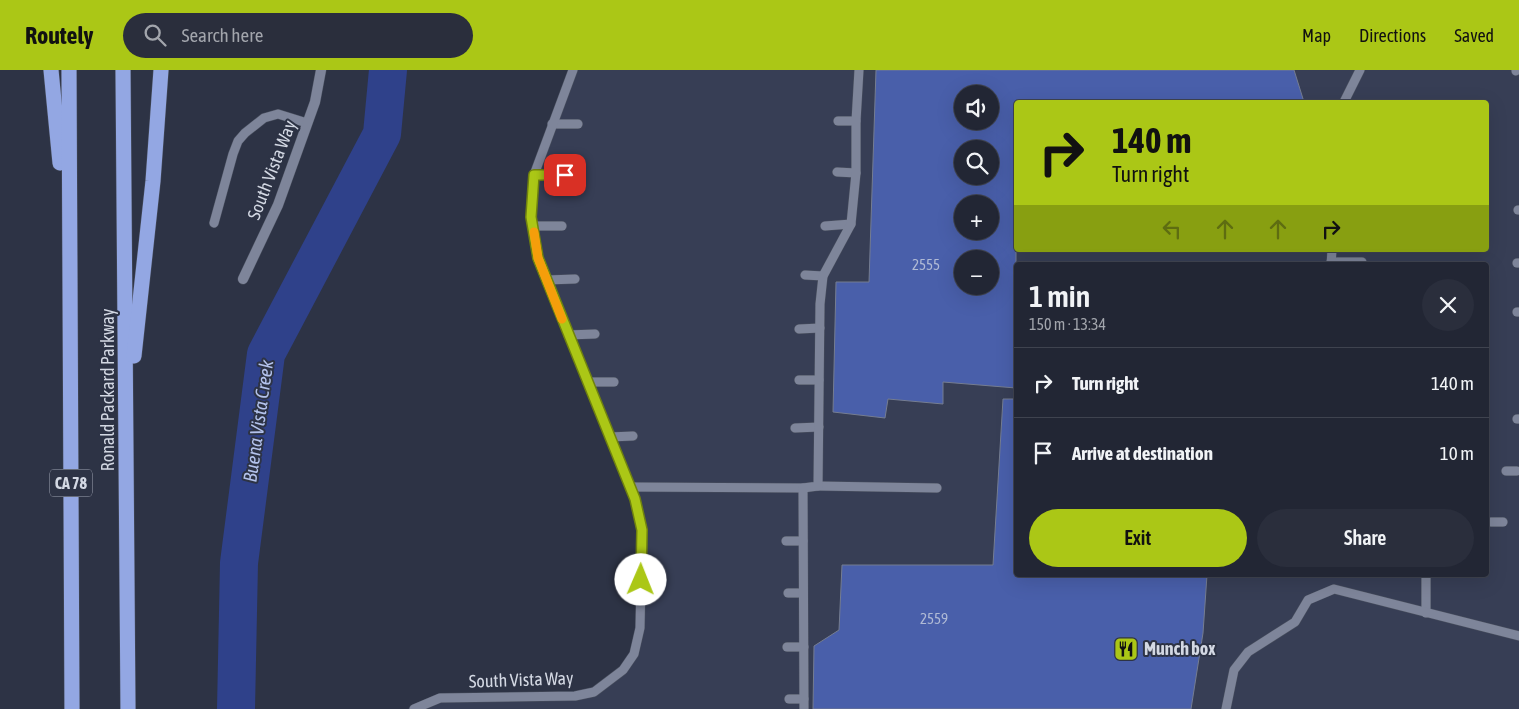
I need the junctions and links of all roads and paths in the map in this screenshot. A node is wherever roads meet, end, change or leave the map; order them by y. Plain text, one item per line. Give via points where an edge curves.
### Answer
1 (51, 70) edge
2 (68, 70) edge
3 (123, 70) edge
4 (161, 70) edge
5 (321, 70) edge
6 (573, 70) edge
7 (859, 70) edge
8 (1360, 70) edge
9 (1345, 100) edge
10 (838, 121) dead end
11 (856, 121) junction
12 (307, 123) junction
13 (552, 124) junction
14 (578, 124) dead end
15 (837, 172) dead end
16 (856, 173) junction
17 (534, 175) junction
18 (565, 175) dead end
19 (214, 223) dead end
20 (851, 224) junction
21 (532, 226) junction
22 (562, 226) dead end
23 (825, 226) dead end
24 (69, 257) junction
25 (805, 274) dead end
26 (823, 276) junction
27 (242, 278) dead end
28 (575, 279) dead end
29 (546, 280) junction
30 (820, 328) junction
31 (799, 329) dead end
32 (595, 334) dead end
33 (568, 335) junction
34 (799, 380) dead end
35 (819, 380) junction
36 (587, 382) junction
37 (614, 382) dead end
38 (819, 427) junction
39 (795, 428) dead end
40 (126, 430) junction
41 (633, 436) dead end
42 (610, 437) junction
43 (1506, 471) dead end
44 (1517, 471) dead end
45 (818, 486) junction
46 (630, 487) junction
47 (803, 488) junction
48 (937, 488) dead end
49 (1491, 522) dead end
50 (1503, 522) dead end
51 (786, 541) dead end
52 (804, 541) junction
53 (1426, 577) edge
54 (788, 593) dead end
55 (804, 593) junction
56 (1426, 613) junction
57 (1519, 636) edge
58 (787, 647) dead end
59 (804, 647) junction
60 (789, 699) dead end
61 (804, 704) edge
62 (72, 709) edge
63 (128, 709) edge
64 (414, 709) edge
65 (1226, 709) edge

1 - 24 highway
2 - 24 highway, CA 78
3 - 40 highway, Ronald Packard Parkway
4 - 40 highway via 153,181
5 - 12 street, South Vista Way
6 - 13 lane, South Vista Way
7 - 11 lane
8 - 9 lane
10 - 11 lane
11 - 16 lane
12 - 19 lane via 278,114 264,118 245,133 233,154
12 - 27 street, South Vista Way via 278,205
13 - 14 lane
13 - 17 lane, South Vista Way
15 - 16 lane
16 - 20 lane
17 - 18 lane
17 - 21 lane, South Vista Way
20 - 23 lane
20 - 26 lane
21 - 22 lane
21 - 29 lane, South Vista Way
24 - 62 highway, CA 78
25 - 26 lane
26 - 30 lane
28 - 29 lane
29 - 33 lane, South Vista Way
30 - 31 lane
30 - 35 lane
32 - 33 lane
33 - 36 lane, South Vista Way
34 - 35 lane
35 - 38 lane
36 - 37 lane
36 - 42 lane, South Vista Way
38 - 39 lane
38 - 45 lane
40 - 63 highway, Ronald Packard Parkway
41 - 42 lane
42 - 46 lane, South Vista Way
43 - 44 lane
45 - 47 lane
45 - 48 lane
46 - 47 lane
46 - 64 lane, South Vista Way via 642,530 640,628 634,654 623,670 594,692 575,696 440,698
47 - 52 lane
49 - 50 lane
51 - 52 lane
52 - 55 lane
53 - 56 lane
54 - 55 lane
55 - 59 lane
56 - 57 lane
56 - 65 lane via 1334,589 1308,600 1295,622 1248,652 1234,670
58 - 59 lane
59 - 61 lane
60 - 61 lane

